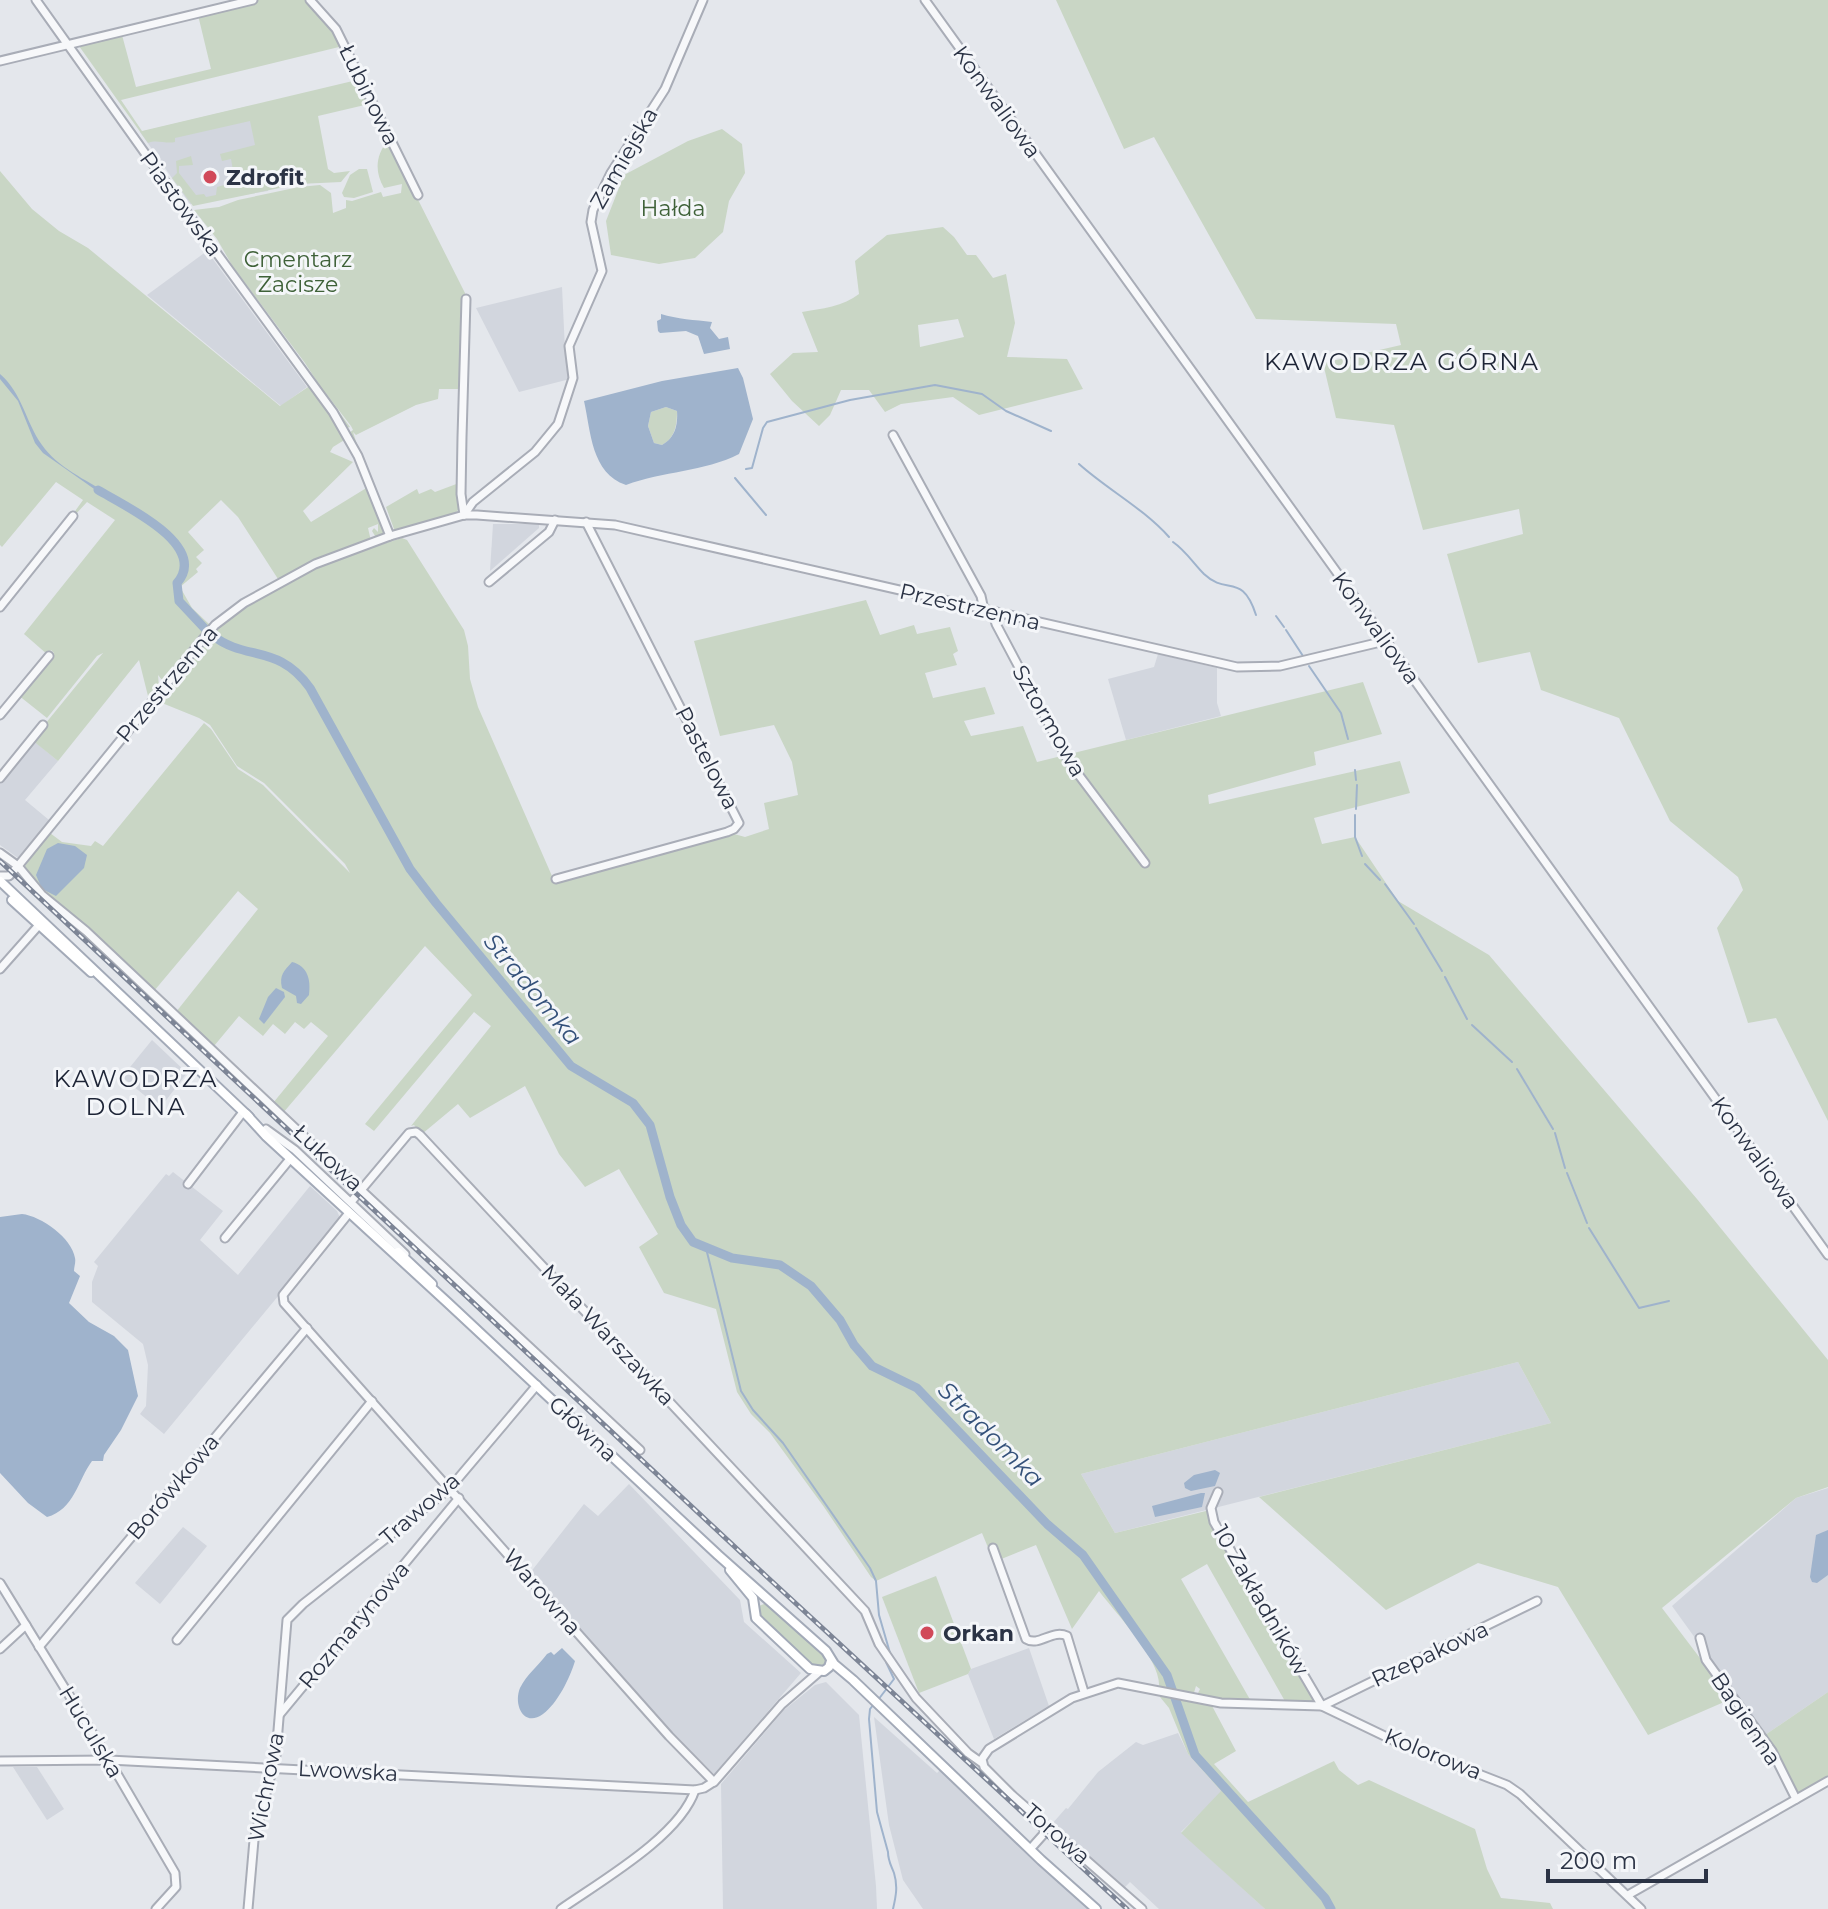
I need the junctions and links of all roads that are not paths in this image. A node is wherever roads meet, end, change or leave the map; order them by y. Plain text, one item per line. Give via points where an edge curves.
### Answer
1 (36, 0) edge
2 (253, 0) edge
3 (310, 0) edge
4 (703, 0) edge
5 (925, 0) edge
6 (68, 45) junction
7 (0, 61) edge
8 (418, 195) dead end
9 (466, 299) dead end
10 (893, 435) dead end
11 (464, 515) junction
12 (73, 516) dead end
13 (555, 520) junction
14 (586, 522) junction
15 (390, 536) junction
16 (489, 582) dead end
17 (0, 607) edge
18 (988, 611) junction
19 (1385, 641) junction
20 (49, 656) dead end
21 (0, 715) edge
22 (43, 725) dead end
23 (0, 778) edge
24 (0, 853) edge
25 (1145, 863) dead end
26 (18, 866) junction
27 (3, 878) edge
28 (556, 879) dead end
29 (0, 888) edge
30 (39, 925) junction
31 (0, 969) edge
32 (99, 977) junction
33 (244, 1113) junction
34 (266, 1129) junction
35 (290, 1159) junction
36 (188, 1184) dead end
37 (362, 1189) junction
38 (351, 1202) junction
39 (349, 1213) junction
40 (225, 1238) dead end
41 (1828, 1255) edge
42 (423, 1273) junction
43 (448, 1303) junction
44 (307, 1328) junction
45 (537, 1385) junction
46 (372, 1401) junction
47 (640, 1450) dead end
48 (450, 1488) junction
49 (1218, 1492) dead end
50 (459, 1498) junction
51 (993, 1548) dead end
52 (718, 1555) junction
53 (0, 1583) edge
54 (1537, 1601) dead end
55 (771, 1602) junction
56 (755, 1605) junction
57 (865, 1611) joint
58 (289, 1619) joint
59 (26, 1625) junction
60 (1700, 1638) dead end
61 (177, 1640) dead end
62 (39, 1647) junction
63 (0, 1649) edge
64 (807, 1666) junction
65 (825, 1667) junction
66 (796, 1691) junction
67 (1084, 1692) junction
68 (1322, 1706) junction
69 (279, 1716) junction
70 (109, 1760) junction
71 (0, 1761) edge
72 (982, 1763) junction
73 (273, 1767) junction
74 (960, 1781) junction
75 (1828, 1781) edge
76 (714, 1782) junction
77 (695, 1790) junction
78 (1796, 1799) junction
79 (1050, 1827) junction
80 (1033, 1846) junction
81 (1628, 1895) junction
82 (156, 1909) edge
83 (248, 1909) edge
84 (561, 1909) edge
85 (1097, 1909) edge
86 (1142, 1909) edge
87 (1641, 1909) edge

1 - 6 street, Piastowska
2 - 6 street
3 - 8 street, Łubinowa via 336,29
4 - 11 street, Zamiejska via 665,89 593,210 602,271 569,346 573,378 558,424 549,439
5 - 19 street, Konwaliowa
6 - 7 street
6 - 15 street, Piastowska via 333,412 358,456
9 - 11 street
10 - 18 street, Sztormowa
11 - 13 street, Przestrzenna
11 - 15 street, Przestrzenna
12 - 17 street
13 - 14 street, Przestrzenna
13 - 16 street via 549,532
14 - 18 street, Przestrzenna
14 - 28 street, Pastelowa via 739,823 734,829
15 - 26 street, Przestrzenna via 288,577 215,625
18 - 19 street, Przestrzenna via 1237,667 1280,666
18 - 25 street, Sztormowa via 1059,746
19 - 41 street, Konwaliowa
20 - 21 street
22 - 23 street
24 - 26 street, Łukowa
26 - 27 street, Przestrzenna
26 - 37 street, Łukowa via 42,895
27 - 32 main road, Główna
29 - 30 main road, Główna
30 - 31 street
30 - 32 main road, Główna
32 - 33 main road, Główna
33 - 34 main road, Główna
33 - 35 main road, Główna
33 - 36 street
34 - 38 street, Główna
34 - 42 main road, Główna
35 - 39 main road, Główna
35 - 40 street
37 - 38 street, Mała Warszawka
37 - 47 street, Łukowa
37 - 57 street, Mała Warszawka via 409,1133 420,1135
38 - 42 street, Główna
39 - 43 main road, Główna
39 - 44 street, Warowna via 283,1295
42 - 43 main road, Główna
43 - 45 main road, Główna
44 - 46 street, Warowna
44 - 62 street, Borówkowa
45 - 48 street, Trawowa
45 - 52 main road, Główna
46 - 48 street, Warowna
46 - 61 street
48 - 50 street, Warowna
48 - 58 street, Trawowa
49 - 68 street, 10 Zakładników via 1211,1508 1214,1522
50 - 69 street, Rozmarynowa
50 - 76 street, Warowna
51 - 67 street via 1026,1639 1067,1636
52 - 55 main road, Główna
52 - 56 main road, Główna
53 - 59 street, Huculska
54 - 68 street, Rzepakowa
55 - 56 main road
55 - 65 main road, Główna via 826,1651
56 - 64 main road, Główna via 756,1618
57 - 72 street, Torowa via 874,1635 916,1698
58 - 69 street, Wichrowa
59 - 62 street, Huculska
59 - 63 street
60 - 78 street, Bagienna via 1706,1660 1772,1751
62 - 70 street, Huculska
64 - 65 main road, Główna
64 - 66 street
65 - 66 street
65 - 74 main road via 866,1693
66 - 76 street
67 - 68 street, Kolorowa via 1118,1683 1244,1705
67 - 72 street, Kolorowa via 984,1754
68 - 81 street, Kolorowa via 1507,1785
69 - 73 street, Wichrowa
70 - 71 street, Lwowska
70 - 73 street, Lwowska
70 - 82 street, Huculska via 177,1883
72 - 79 street, Torowa
73 - 77 street, Lwowska
73 - 83 street, Wichrowa via 254,1840
74 - 80 main road
74 - 85 main road
75 - 78 street
76 - 77 street
77 - 84 street via 690,1804 652,1845
78 - 81 street
79 - 80 street
79 - 86 street, Torowa
80 - 85 main road
81 - 87 street, Kolorowa

